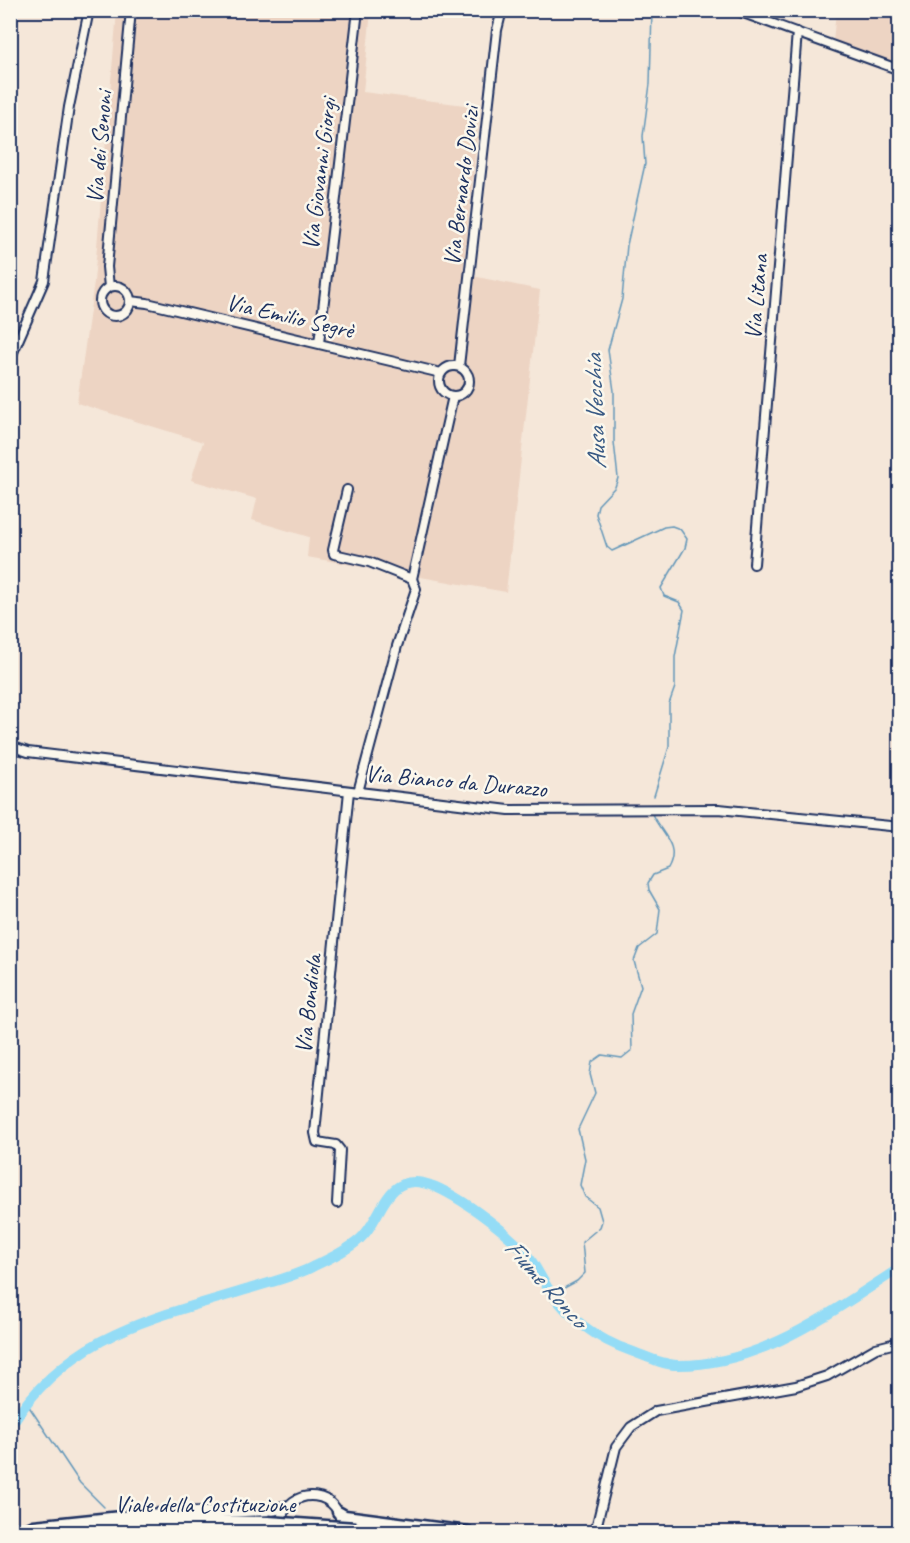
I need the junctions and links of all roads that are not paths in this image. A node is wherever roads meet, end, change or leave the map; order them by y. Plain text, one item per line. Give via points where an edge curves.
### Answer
1 (89, 10) edge
2 (131, 10) edge
3 (358, 10) edge
4 (502, 10) edge
5 (735, 10) edge
6 (797, 32) junction
7 (900, 70) edge
8 (109, 288) junction
9 (130, 302) junction
10 (318, 343) junction
11 (10, 359) edge
12 (459, 366) junction
13 (441, 373) junction
14 (453, 396) junction
15 (347, 490) dead end
16 (754, 564) dead end
17 (412, 579) junction
18 (10, 746) edge
19 (349, 791) junction
20 (358, 792) junction
21 (900, 827) edge
22 (337, 1203) dead end
23 (900, 1342) edge
24 (286, 1507) junction
25 (338, 1512) junction
26 (268, 1526) junction
27 (24, 1530) junction
28 (11, 1533) edge
29 (91, 1533) edge
30 (280, 1533) edge
31 (306, 1533) edge
32 (340, 1533) edge
33 (399, 1533) edge
34 (468, 1533) edge
35 (595, 1533) edge

1 - 11 street via 69,107 44,280
2 - 8 street, Via dei Senoni via 107,267
3 - 10 street, Via Giovanni Giorgi
4 - 12 street, Via Bernardo Dovizi
5 - 6 street
6 - 7 street
6 - 16 street, Via Litana
8 - 9 street via 123,289
8 - 9 street via 100,302 107,314 124,314
9 - 10 street, Via Emilio Segrè
10 - 13 street, Via Emilio Segrè
12 - 13 street via 450,366
12 - 14 street via 469,375 469,384 462,394
13 - 14 street via 442,390
14 - 17 street
15 - 17 street via 334,554 369,562
17 - 20 street via 416,589
18 - 19 street, Via Bianco da Durazzo via 28,752
19 - 20 street, Via Bianco da Durazzo
19 - 22 street, Via Bondiola via 315,1133 317,1142 336,1145 340,1150
20 - 21 street, Via Bianco da Durazzo via 509,810 719,809
23 - 35 street via 876,1348 807,1383 656,1411 631,1427 616,1447
24 - 25 street via 300,1497 317,1496 326,1499
24 - 27 highway via 106,1518
24 - 30 street via 281,1515
25 - 32 street
25 - 34 highway
26 - 27 highway, Viale della Costituzione via 142,1523
26 - 29 highway, Viale della Costituzione
26 - 31 highway, Viale della Costituzione, bridge
26 - 33 highway, Viale della Costituzione, bridge
27 - 28 highway, Viale della Costituzione

